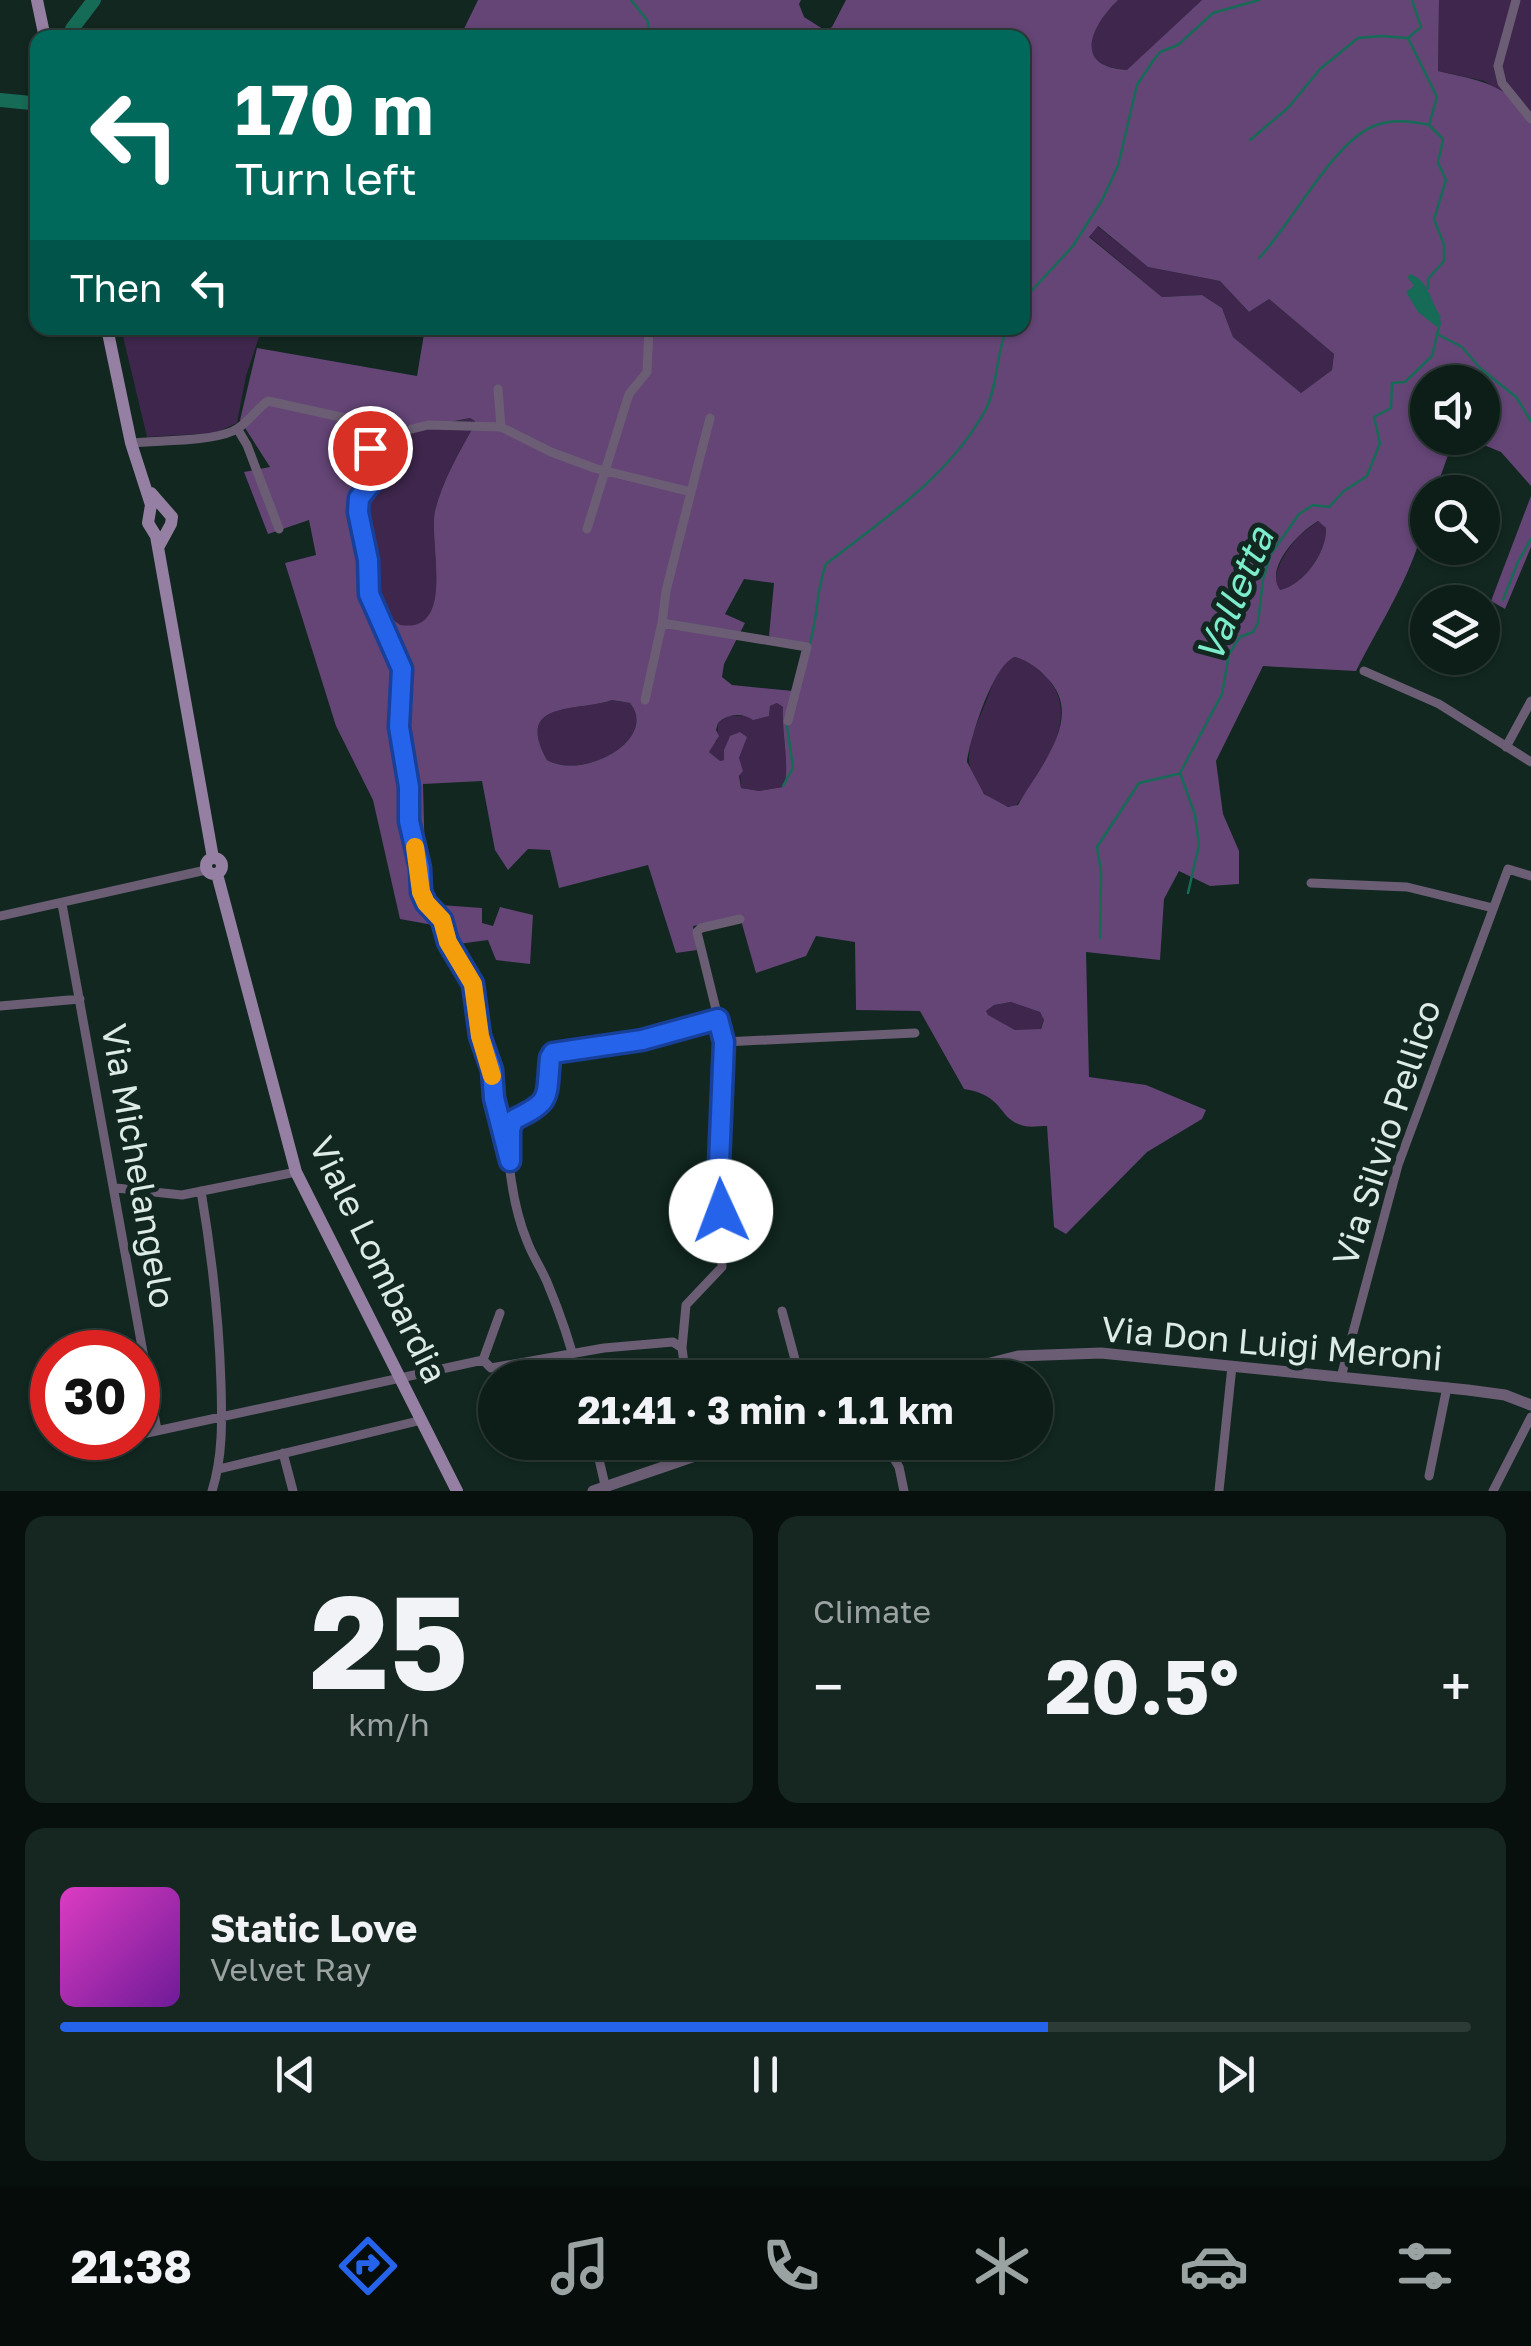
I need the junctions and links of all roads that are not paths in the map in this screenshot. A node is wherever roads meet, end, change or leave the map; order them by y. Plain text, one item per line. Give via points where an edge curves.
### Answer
1 (37, 0) edge
2 (1516, 0) edge
3 (43, 30) edge
4 (1531, 119) edge
5 (109, 335) edge
6 (649, 335) edge
7 (498, 388) dead end
8 (710, 418) dead end
9 (378, 425) junction
10 (501, 427) junction
11 (238, 430) junction
12 (132, 443) junction
13 (604, 470) junction
14 (691, 492) junction
15 (156, 510) junction
16 (279, 529) dead end
17 (586, 529) dead end
18 (160, 531) junction
19 (662, 622) junction
20 (1364, 671) dead end
21 (646, 700) dead end
22 (1531, 701) edge
23 (788, 721) dead end
24 (1506, 748) junction
25 (1531, 762) edge
26 (212, 868) junction
27 (1531, 876) edge
28 (1311, 884) dead end
29 (62, 904) junction
30 (1494, 908) junction
31 (0, 916) edge
32 (740, 919) dead end
33 (80, 1000) junction
34 (0, 1006) edge
35 (718, 1019) junction
36 (914, 1032) dead end
37 (724, 1042) junction
38 (510, 1161) junction
39 (296, 1172) junction
40 (116, 1188) junction
41 (200, 1192) junction
42 (782, 1311) dead end
43 (500, 1313) dead end
44 (140, 1330) edge
45 (682, 1348) junction
46 (574, 1355) junction
47 (483, 1360) edge
48 (542, 1360) edge
49 (575, 1360) edge
50 (684, 1360) edge
51 (795, 1360) edge
52 (1001, 1360) edge
53 (478, 1361) edge
54 (1232, 1366) junction
55 (400, 1376) junction
56 (1341, 1377) junction
57 (1447, 1388) junction
58 (1531, 1405) edge
59 (222, 1417) junction
60 (1531, 1417) edge
61 (422, 1420) junction
62 (160, 1429) edge
63 (283, 1453) junction
64 (596, 1460) edge
65 (676, 1460) edge
66 (894, 1460) edge
67 (220, 1469) junction
68 (1430, 1476) dead end
69 (624, 1486) edge
70 (599, 1488) edge
71 (212, 1491) edge
72 (294, 1491) edge
73 (457, 1491) edge
74 (904, 1491) edge
75 (1219, 1491) edge
76 (1493, 1491) edge

1 - 3 main road
2 - 4 street via 1498,66 1502,83
5 - 12 main road
6 - 13 street via 647,372 629,394
7 - 10 street
8 - 14 street
9 - 10 street via 404,431 428,424
9 - 11 street via 268,401
9 - 38 street via 370,448 374,480 359,498 358,512 369,594 402,669 399,727 419,880 473,984
10 - 13 street
11 - 12 street
11 - 16 street
12 - 15 main road
13 - 14 street
13 - 17 street
14 - 19 street
15 - 18 main road via 148,522
15 - 18 main road via 172,517
18 - 26 main road, Viale Lombardia via 158,553
19 - 21 street
19 - 23 street via 807,647
20 - 24 street via 1439,704
22 - 24 street
24 - 25 street
26 - 29 street
26 - 39 main road, Viale Lombardia
27 - 30 street, Via Silvio Pellico via 1508,869
28 - 30 street via 1407,888
29 - 31 street
29 - 33 street, Via Michelangelo
30 - 56 street, Via Silvio Pellico via 1398,1165
32 - 35 street via 697,932
33 - 34 street
33 - 40 street, Via Michelangelo
35 - 37 street
35 - 38 street via 642,1040 553,1053 546,1100 513,1120
36 - 37 street
37 - 45 street via 722,1267 686,1306
38 - 46 street via 518,1215
39 - 41 street
39 - 55 main road, Viale Lombardia
40 - 41 street
40 - 44 street, Via Michelangelo
41 - 59 street via 214,1264
42 - 51 street
43 - 47 street
45 - 46 street via 673,1342
45 - 50 street
46 - 48 street
46 - 49 street
52 - 54 street, Via Don Luigi Meroni via 1100,1353
53 - 55 street
54 - 56 street, Via Don Luigi Meroni
54 - 75 street
55 - 59 street
55 - 61 main road, Viale Lombardia
56 - 57 street, Via Don Luigi Meroni
57 - 58 street, Via Don Luigi Meroni
57 - 68 street
59 - 62 street
59 - 67 street
60 - 76 street
61 - 63 street
61 - 73 main road, Viale Lombardia
63 - 67 street
63 - 72 street
64 - 70 street
65 - 69 street
66 - 74 street
67 - 71 street
69 - 70 street

